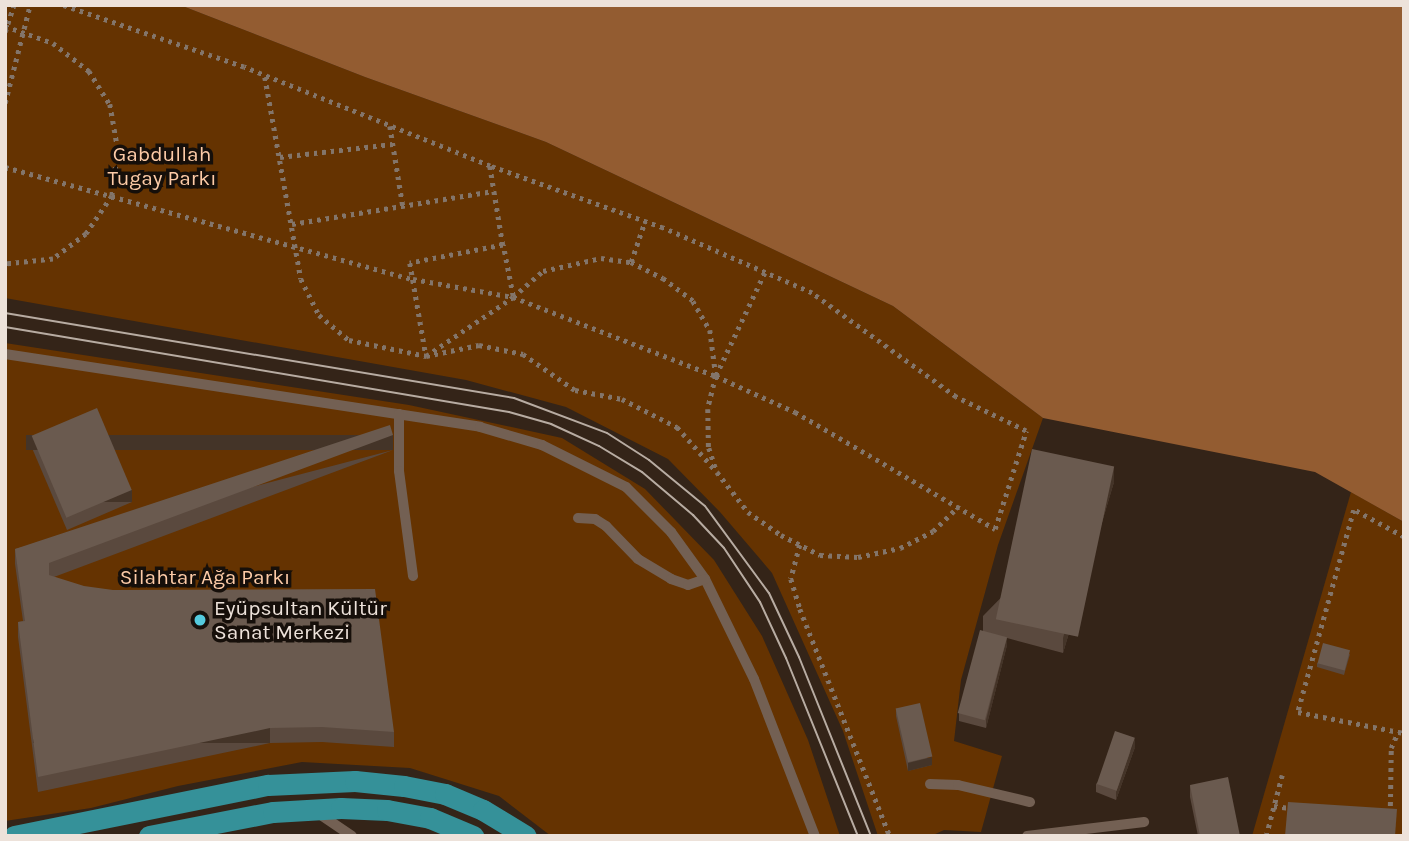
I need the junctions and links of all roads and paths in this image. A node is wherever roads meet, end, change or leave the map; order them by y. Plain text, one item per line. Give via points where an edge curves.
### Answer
1 (14, 5) edge
2 (30, 5) edge
3 (62, 5) edge
4 (6, 28) edge
5 (23, 32) junction
6 (265, 76) junction
7 (5, 103) edge
8 (390, 125) junction
9 (391, 144) junction
10 (280, 157) junction
11 (491, 166) junction
12 (5, 167) edge
13 (493, 191) junction
14 (112, 197) junction
15 (403, 206) junction
16 (645, 221) junction
17 (292, 224) junction
18 (503, 245) junction
19 (297, 246) junction
20 (631, 262) junction
21 (5, 264) edge
22 (765, 272) junction
23 (413, 279) junction
24 (513, 297) junction
25 (5, 354) edge
26 (426, 356) junction
27 (716, 376) junction
28 (399, 414) junction
29 (717, 472) junction
30 (958, 507) junction
31 (578, 518) dead end
32 (1404, 537) edge
33 (800, 545) junction
34 (413, 576) dead end
35 (705, 579) junction
36 (1401, 732) edge
37 (1282, 775) dead end
38 (930, 784) dead end
39 (1030, 802) dead end
40 (1274, 806) junction
41 (310, 808) junction
42 (1299, 809) edge
43 (1376, 816) edge
44 (1143, 822) dead end
45 (14, 836) edge
46 (149, 836) edge
47 (352, 836) edge
48 (473, 836) edge
49 (526, 836) edge
50 (815, 836) edge
51 (890, 836) edge
52 (1027, 836) edge
53 (1266, 836) edge

1 - 4 path
2 - 5 path
3 - 6 path
4 - 5 path
5 - 7 path
5 - 14 path via 53,43 89,71 110,104 118,150
6 - 8 path
6 - 10 path
8 - 9 path
8 - 11 path
9 - 10 path
9 - 15 path
10 - 17 path
11 - 13 path
11 - 16 path
12 - 14 path
13 - 15 path
13 - 18 path
14 - 19 path
14 - 21 path via 86,234 53,259
15 - 17 path
16 - 20 path
16 - 22 path
17 - 19 path
18 - 23 path via 410,264
18 - 24 path
19 - 23 path
19 - 26 path via 301,279 319,316 349,340
20 - 24 path via 601,258 544,271
20 - 27 path via 663,278 693,302 710,330
22 - 27 path
22 - 30 path via 813,293 956,397 1026,430 995,529
23 - 24 path
23 - 26 path
24 - 26 path
24 - 27 path
25 - 28 lane
26 - 29 path via 479,345 523,354 575,390 622,399 677,427
27 - 29 path via 708,409 709,448
27 - 30 path via 795,412
28 - 34 lane via 399,471
28 - 35 lane via 480,427 542,444 626,487 671,532
29 - 33 path via 748,512
30 - 33 path via 933,531 900,548 858,557 820,555
31 - 35 lane via 606,526 638,559 671,579 688,585
32 - 36 path via 1354,510 1298,712
33 - 51 path via 791,579 800,609
35 - 50 lane via 754,679
36 - 43 path via 1391,748 1390,817
37 - 40 path
38 - 39 lane via 958,785
40 - 42 path
40 - 53 path
41 - 46 main road
41 - 47 lane
41 - 48 main road via 387,810 430,818
44 - 52 lane
45 - 49 main road via 268,785 355,781 445,794

